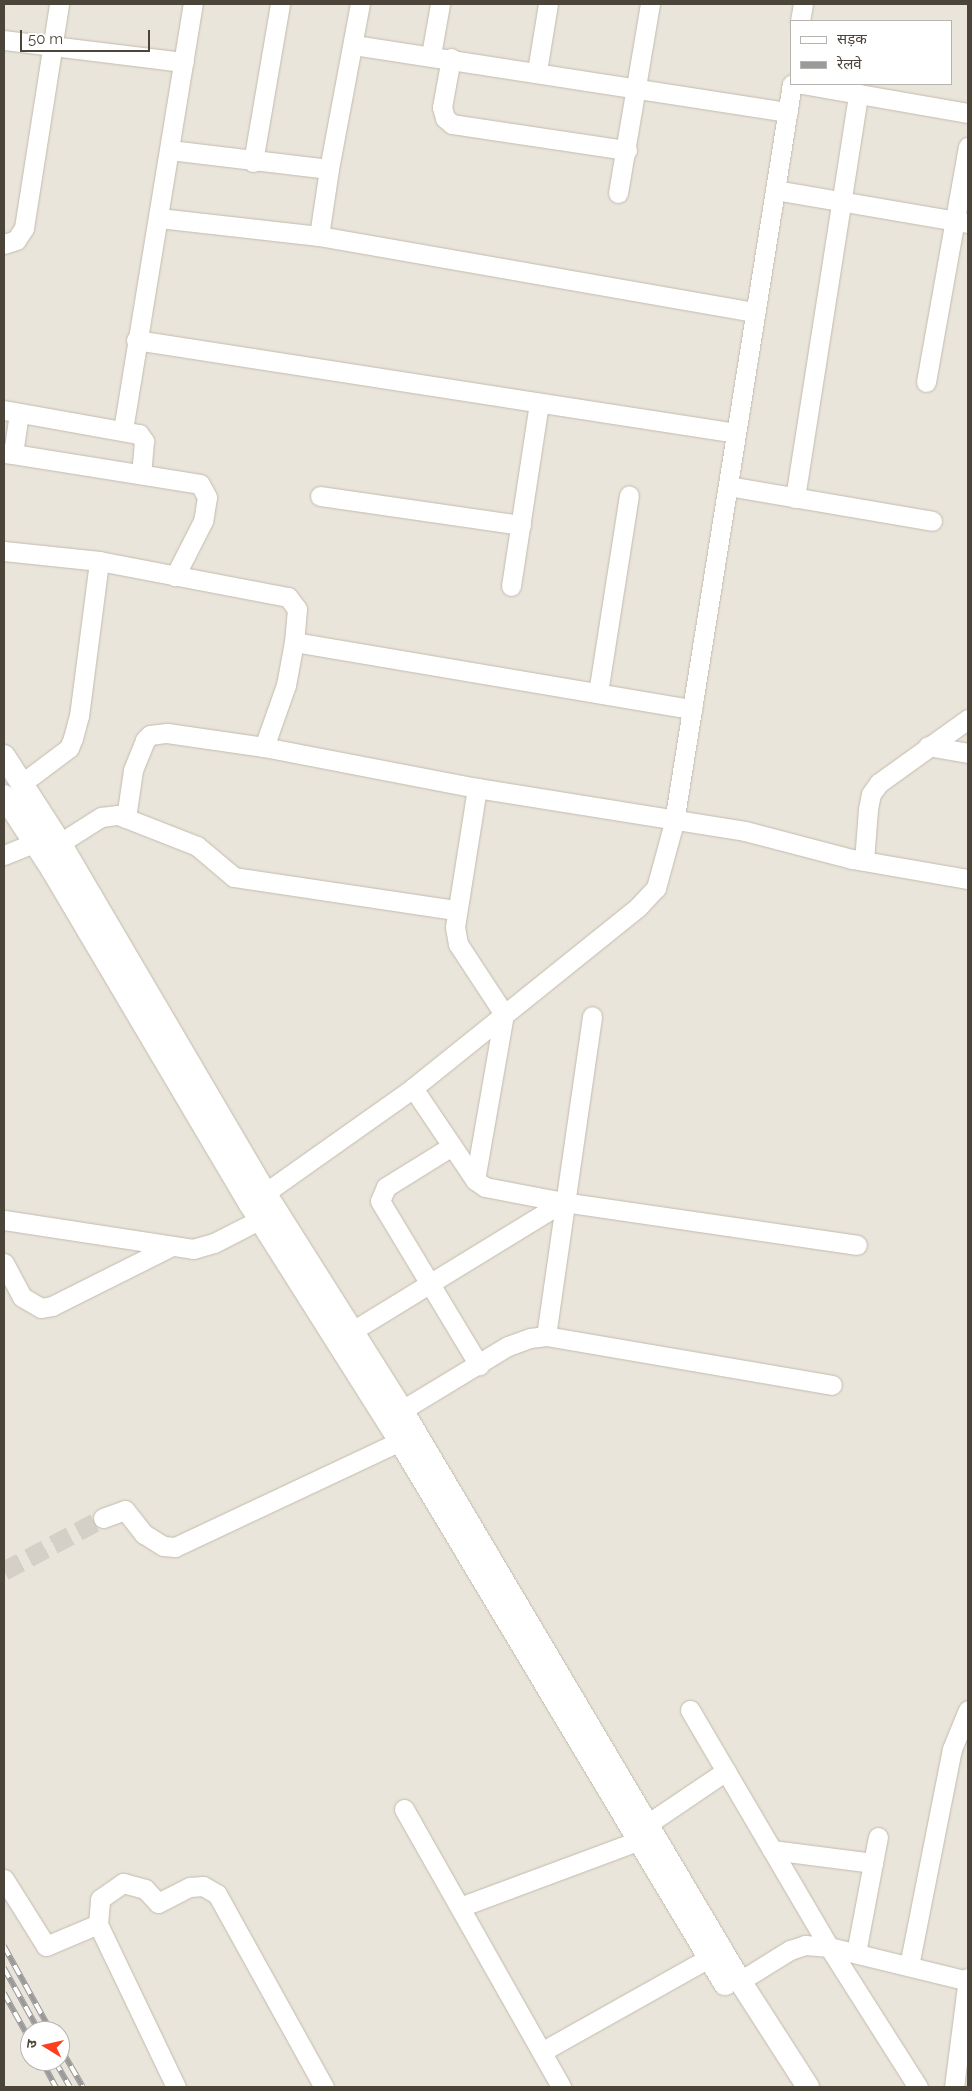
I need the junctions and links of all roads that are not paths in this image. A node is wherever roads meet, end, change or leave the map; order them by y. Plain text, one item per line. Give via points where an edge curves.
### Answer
1 (58, 4) edge
2 (193, 4) edge
3 (280, 4) edge
4 (360, 4) edge
5 (440, 4) edge
6 (548, 4) edge
7 (650, 4) edge
8 (803, 4) edge
9 (800, 20) edge
10 (4, 40) edge
11 (52, 45) junction
12 (354, 45) junction
13 (431, 55) junction
14 (451, 58) junction
15 (184, 62) junction
16 (537, 71) junction
17 (792, 85) edge
18 (808, 85) edge
19 (638, 87) junction
20 (858, 94) junction
21 (788, 112) junction
22 (968, 113) edge
23 (968, 147) edge
24 (170, 150) junction
25 (626, 150) junction
26 (253, 162) junction
27 (328, 169) junction
28 (775, 190) junction
29 (618, 193) dead end
30 (841, 200) junction
31 (159, 218) junction
32 (962, 222) edge
33 (319, 236) junction
34 (4, 244) edge
35 (756, 312) junction
36 (136, 340) junction
37 (926, 382) dead end
38 (539, 403) junction
39 (11, 412) edge
40 (123, 430) junction
41 (736, 433) junction
42 (8, 454) edge
43 (141, 473) junction
44 (728, 486) junction
45 (629, 495) dead end
46 (320, 496) dead end
47 (795, 498) junction
48 (932, 521) dead end
49 (521, 525) junction
50 (4, 551) edge
51 (99, 561) junction
52 (175, 576) junction
53 (511, 586) dead end
54 (294, 642) junction
55 (598, 693) junction
56 (692, 709) junction
57 (968, 719) edge
58 (928, 746) junction
59 (264, 747) junction
60 (968, 753) edge
61 (4, 756) edge
62 (476, 788) junction
63 (12, 790) edge
64 (126, 818) junction
65 (674, 822) junction
66 (34, 843) junction
67 (60, 843) junction
68 (4, 855) edge
69 (864, 861) junction
70 (968, 878) edge
71 (456, 910) junction
72 (504, 1014) junction
73 (592, 1016) dead end
74 (413, 1088) junction
75 (452, 1146) junction
76 (475, 1180) junction
77 (564, 1202) junction
78 (258, 1205) junction
79 (4, 1220) edge
80 (857, 1245) dead end
81 (172, 1246) junction
82 (4, 1263) edge
83 (429, 1285) junction
84 (354, 1330) junction
85 (546, 1336) junction
86 (479, 1366) junction
87 (832, 1385) dead end
88 (394, 1415) junction
89 (400, 1441) junction
90 (103, 1518) tunnel mouth
91 (690, 1710) dead end
92 (968, 1710) edge
93 (726, 1771) junction
94 (404, 1809) dead end
95 (649, 1823) junction
96 (878, 1837) dead end
97 (637, 1841) junction
98 (772, 1850) junction
99 (873, 1863) junction
100 (4, 1879) edge
101 (460, 1906) junction
102 (98, 1924) junction
103 (829, 1947) junction
104 (856, 1954) junction
105 (709, 1958) junction
106 (909, 1966) junction
107 (968, 1980) edge
108 (740, 1981) junction
109 (772, 2045) junction
110 (543, 2051) junction
111 (176, 2087) edge
112 (324, 2087) edge
113 (561, 2087) edge
114 (792, 2087) edge
115 (808, 2087) edge
116 (918, 2087) edge
117 (954, 2087) edge

1 - 11 street
2 - 15 street
3 - 26 street
4 - 12 street
5 - 13 street
6 - 16 street
7 - 19 street
8 - 9 street
10 - 11 street
11 - 15 street
11 - 34 street via 24,228 16,240
12 - 13 street
12 - 27 street
13 - 14 street
14 - 16 street
14 - 25 street via 442,107 445,118 452,124
15 - 24 street
16 - 19 street
17 - 21 street
18 - 20 street
19 - 21 street
19 - 25 street
20 - 22 street
20 - 30 street
21 - 28 street
23 - 32 street
24 - 26 street
24 - 31 street
25 - 29 street
26 - 27 street
27 - 33 street
28 - 30 street
28 - 35 street
30 - 32 street
30 - 47 street
31 - 33 street
31 - 36 street
32 - 37 street
33 - 35 street
35 - 41 street
36 - 38 street
36 - 40 street
38 - 41 street
38 - 49 street
39 - 40 street
39 - 42 street
40 - 43 street via 142,436
41 - 44 street
42 - 43 street
43 - 52 street via 191,481 205,489 203,521
44 - 47 street
44 - 56 street
45 - 55 street
46 - 49 street
47 - 48 street
49 - 53 street
50 - 51 street
51 - 52 street
51 - 63 street via 79,716 73,738 69,748
52 - 54 street via 288,597 297,609
54 - 55 street
54 - 59 street via 286,686
55 - 56 street
56 - 65 street
57 - 58 street
58 - 60 street
58 - 69 street via 892,770 871,794
59 - 62 street
59 - 64 street via 167,733 150,735 133,770
61 - 63 street
62 - 65 street
62 - 71 street
63 - 66 street
63 - 67 street
64 - 67 street via 118,815 101,817
64 - 71 street via 197,846 234,877
65 - 69 street via 745,831
65 - 72 street via 667,858 656,888 639,906
66 - 68 street
66 - 78 street
67 - 78 street
69 - 70 street
71 - 72 street via 458,944
72 - 74 street
72 - 76 street
73 - 77 street
74 - 75 street
74 - 78 street
75 - 76 street
75 - 83 street via 380,1194 383,1208
76 - 77 street via 496,1191
77 - 80 street
77 - 83 street
77 - 85 street
78 - 81 street via 214,1243 193,1249
78 - 84 street
78 - 88 street
79 - 81 street
81 - 82 street via 52,1306 41,1308 22,1296
83 - 84 street
83 - 86 street
84 - 88 street
85 - 86 street via 508,1346
85 - 87 street
86 - 88 street
88 - 89 street
88 - 95 street
89 - 90 street via 175,1548 163,1546 144,1534 125,1510
89 - 97 street
91 - 93 street
92 - 106 street via 950,1759
93 - 95 street
93 - 98 street
94 - 101 street
95 - 108 street
96 - 99 street
97 - 101 street
97 - 105 street
98 - 99 street
98 - 103 street
99 - 104 street
100 - 102 street via 46,1946
101 - 110 street
102 - 111 street
102 - 112 street via 100,1899 123,1883 145,1889 158,1903 190,1887 203,1886 217,1894
103 - 104 street
103 - 108 street via 805,1945 790,1950
103 - 116 street
104 - 106 street
105 - 109 street
105 - 110 street
106 - 107 street
107 - 117 street
108 - 109 street
109 - 114 street
109 - 115 street
110 - 113 street

